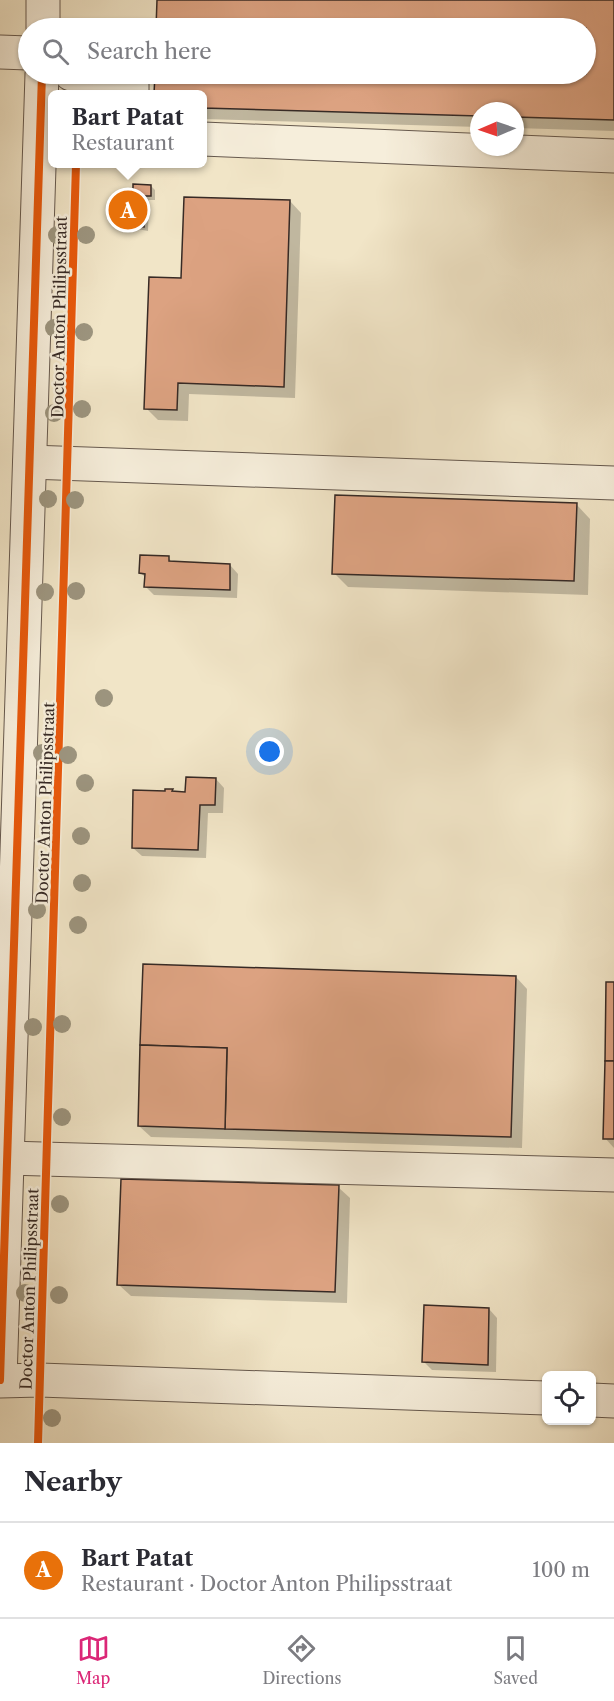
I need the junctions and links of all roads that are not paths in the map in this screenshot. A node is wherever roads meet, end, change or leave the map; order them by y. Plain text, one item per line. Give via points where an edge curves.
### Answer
1 (44, 0) edge
2 (43, 18) edge
3 (0, 52) edge
4 (18, 53) edge
5 (42, 84) edge
6 (207, 140) edge
7 (614, 156) edge
8 (30, 462) junction
9 (614, 483) edge
10 (7, 1158) junction
11 (614, 1175) edge
12 (0, 1381) edge
13 (542, 1398) edge
14 (596, 1400) edge
15 (614, 1401) edge

1 - 2 street
3 - 4 street
5 - 8 street, Doctor Anton Philipsstraat
6 - 7 street
8 - 9 street
8 - 10 street, Doctor Anton Philipsstraat
10 - 11 street
10 - 12 street, Doctor Anton Philipsstraat
12 - 13 street
14 - 15 street

